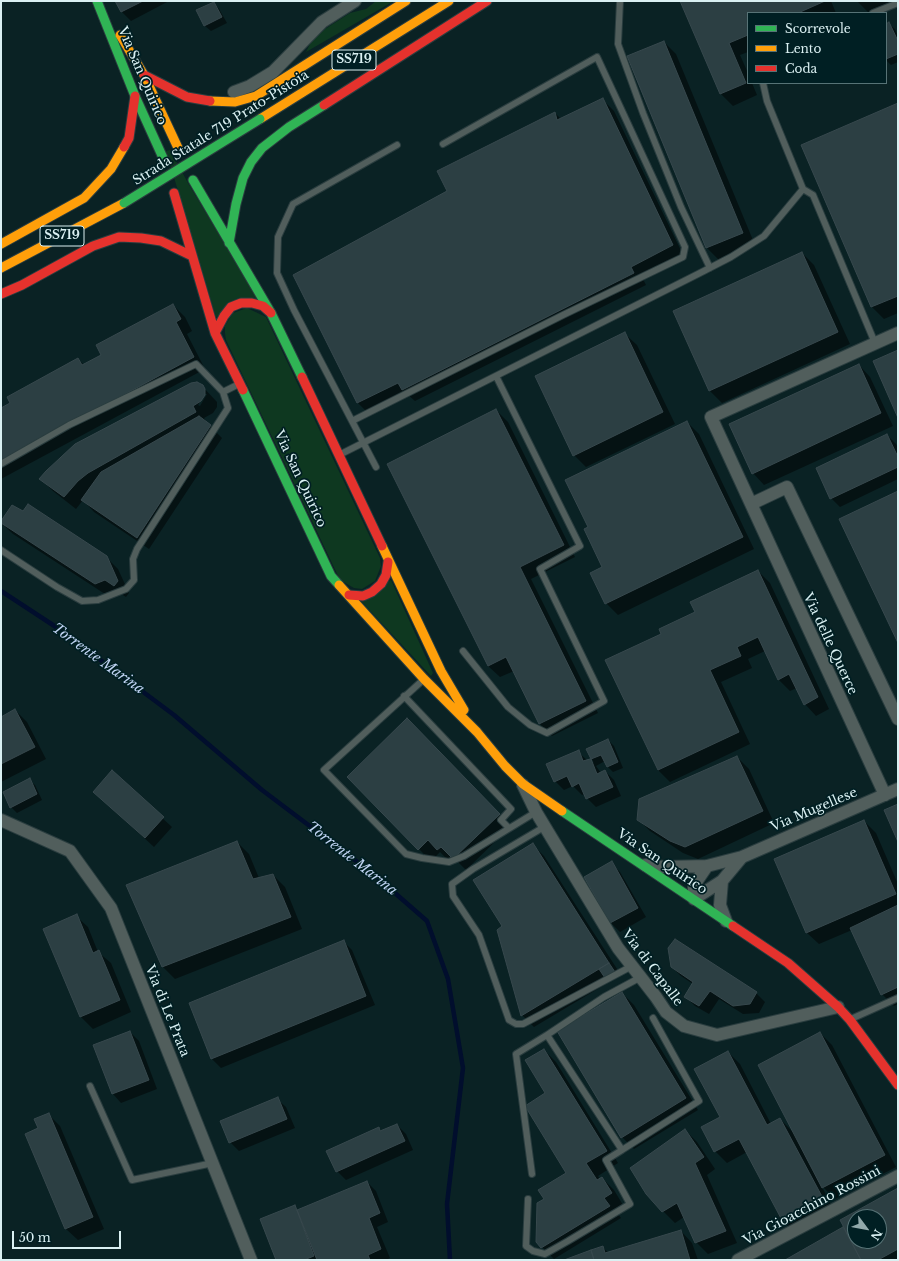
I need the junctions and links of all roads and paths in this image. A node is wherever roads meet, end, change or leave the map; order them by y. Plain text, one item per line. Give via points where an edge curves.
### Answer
1 (99, 1) edge
2 (355, 1) edge
3 (406, 1) edge
4 (449, 1) edge
5 (487, 1) edge
6 (620, 1) edge
7 (898, 3) edge
8 (876, 12) edge
9 (144, 75) junction
10 (763, 84) edge
11 (136, 96) junction
12 (210, 101) junction
13 (443, 144) dead end
14 (397, 145) dead end
15 (179, 150) dead end
16 (164, 160) dead end
17 (193, 180) dead end
18 (804, 189) junction
19 (174, 193) dead end
20 (229, 243) junction
21 (1, 244) edge
22 (192, 256) junction
23 (1, 268) edge
24 (710, 268) junction
25 (1, 294) edge
26 (271, 313) junction
27 (215, 333) junction
28 (898, 333) edge
29 (875, 343) junction
30 (496, 376) junction
31 (240, 384) junction
32 (223, 392) junction
33 (352, 421) junction
34 (364, 442) junction
35 (338, 455) junction
36 (1, 464) edge
37 (376, 467) dead end
38 (751, 504) junction
39 (1, 550) edge
40 (388, 562) junction
41 (349, 595) junction
42 (463, 651) dead end
43 (424, 679) junction
44 (404, 696) junction
45 (898, 719) edge
46 (477, 732) junction
47 (523, 784) junction
48 (898, 789) edge
49 (885, 795) junction
50 (536, 812) junction
51 (1, 820) edge
52 (544, 827) junction
53 (509, 828) junction
54 (742, 857) junction
55 (642, 865) junction
56 (707, 866) junction
57 (722, 881) junction
58 (694, 899) junction
59 (726, 921) junction
60 (632, 966) junction
61 (641, 977) junction
62 (898, 998) edge
63 (838, 1007) junction
64 (653, 1018) dead end
65 (850, 1020) junction
66 (547, 1035) junction
67 (898, 1085) edge
68 (90, 1086) dead end
69 (622, 1150) junction
70 (213, 1163) junction
71 (532, 1174) dead end
72 (898, 1176) edge
73 (528, 1199) dead end
74 (251, 1260) edge
75 (738, 1260) edge

1 - 9 main road, Via San Quirico
1 - 11 main road, Via San Quirico
2 - 12 street via 322,22 273,72 250,86
3 - 12 main road via 256,96 235,102
4 - 23 main road, Strada Statale 719 Prato-Pistoia / SS719, bridge via 124,203
5 - 20 main road via 289,127 262,148 243,178
6 - 24 lane via 618,44 681,207
7 - 8 lane
9 - 12 main road via 187,97
9 - 15 main road, Via San Quirico
10 - 18 lane via 767,101
11 - 16 main road, Via San Quirico
11 - 21 main road via 129,138 111,169 84,198
13 - 33 lane via 597,57 685,247 683,257
14 - 33 lane via 293,204 278,237 277,273
17 - 20 main road, Via San Quirico
18 - 24 lane via 764,236
18 - 29 lane via 812,195
19 - 22 main road, Via San Quirico
20 - 26 main road, Via San Quirico
22 - 25 main road via 161,241 119,237 93,246
22 - 27 main road, Via San Quirico
24 - 30 lane
26 - 27 main road via 263,306 252,302 240,303 231,307
26 - 35 main road, Via San Quirico
27 - 31 main road, Via San Quirico
28 - 29 street, Via delle Querce
29 - 38 street, Via delle Querce via 711,417
30 - 34 lane
30 - 42 lane via 580,546 540,569 604,701 546,733 530,725 508,706
31 - 32 lane
31 - 41 main road, Via San Quirico via 331,576
32 - 36 lane via 196,364 69,426
32 - 39 lane via 228,408 137,549 133,559 134,580 126,589 98,600 82,601
33 - 34 lane
34 - 35 lane
34 - 37 lane
35 - 40 main road, Via San Quirico
38 - 45 street via 787,487
38 - 49 street, Via delle Querce
40 - 41 main road via 386,575 372,592 363,596
40 - 46 main road, Via San Quirico via 441,671
41 - 43 main road, Via San Quirico
43 - 44 lane
43 - 46 main road, Via San Quirico
44 - 53 lane via 511,809 502,820
44 - 53 lane via 324,770 406,854 449,862 464,856
46 - 47 main road, Via San Quirico
47 - 50 street, Via di Capalle
47 - 55 main road, Via San Quirico
48 - 49 street, Via Mugellese
49 - 54 street, Via Mugellese
50 - 52 street, Via di Capalle
50 - 53 lane
51 - 70 street, Via di Le Prata via 70,851 111,908
52 - 60 street, Via di Capalle via 614,942
52 - 60 lane via 452,884 453,896 479,935 508,1020 523,1024
54 - 56 street, Via Mugellese
54 - 57 street, Via Mugellese
55 - 56 street, Via Mugellese
55 - 58 main road, Via San Quirico
56 - 58 street via 694,885
57 - 58 street, Via Mugellese
57 - 59 street via 720,905
58 - 59 main road, Via San Quirico
59 - 63 main road, Via San Quirico via 788,963
60 - 61 street, Via di Capalle
61 - 63 street, Via di Capalle via 666,1012 684,1026 717,1035
61 - 66 lane via 604,997
62 - 65 lane
63 - 65 main road
64 - 69 lane via 698,1101
65 - 67 main road
66 - 69 lane
66 - 71 lane via 516,1054
68 - 70 lane via 132,1180
69 - 73 lane via 606,1160 630,1204 545,1254 526,1246
70 - 74 street, Via di Le Prata
72 - 75 street, Via Gioacchino Rossini

